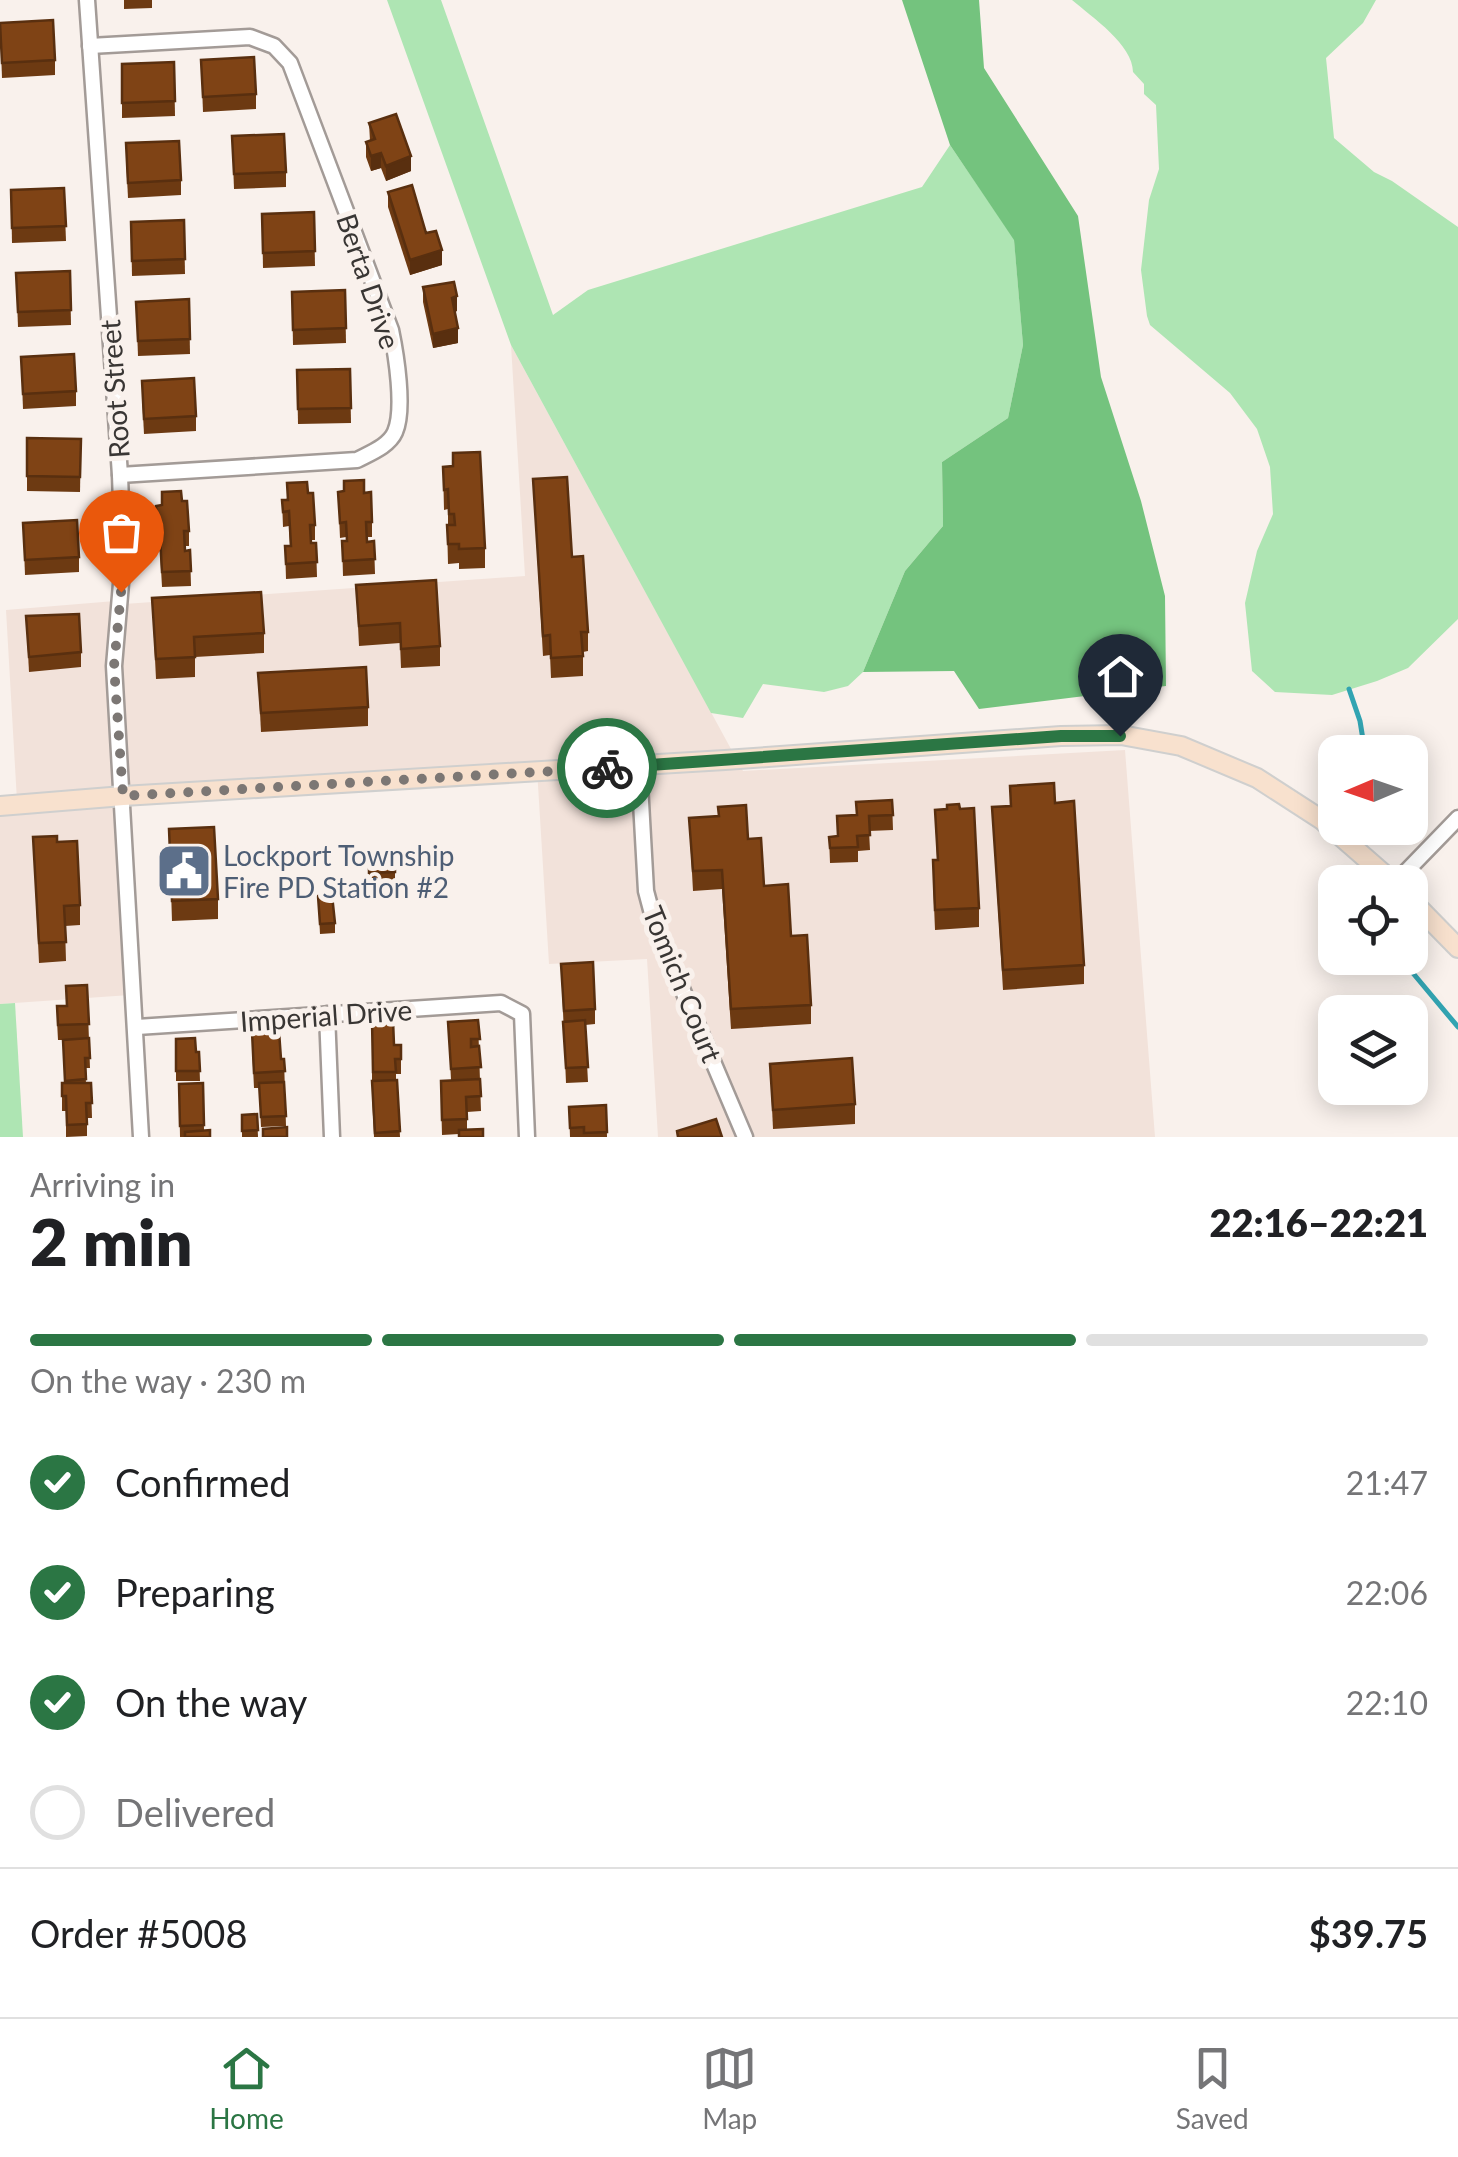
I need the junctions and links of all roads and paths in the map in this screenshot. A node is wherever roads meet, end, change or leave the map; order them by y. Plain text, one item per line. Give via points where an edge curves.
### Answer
1 (87, 0) edge
2 (90, 46) junction
3 (120, 475) junction
4 (639, 766) junction
5 (123, 796) junction
6 (0, 806) edge
7 (1458, 818) edge
8 (1375, 865) edge
9 (1412, 865) edge
10 (1428, 917) edge
11 (1458, 948) edge
12 (326, 1014) junction
13 (136, 1027) junction
14 (141, 1137) edge
15 (332, 1137) edge
16 (527, 1137) edge
17 (745, 1137) edge

1 - 2 street, Root Street
2 - 3 street, Root Street
2 - 3 street, Berta Drive via 250,38 274,46 290,63 391,330 396,359 394,434 358,460
3 - 5 street, Root Street via 124,560 114,666
4 - 5 main road
4 - 8 main road via 1120,736 1181,746 1257,778
4 - 17 street, Tomich Court via 646,891
5 - 6 main road
5 - 13 street, Root Street
7 - 9 street
10 - 11 main road
12 - 13 street, Imperial Drive
12 - 15 street
12 - 16 street, Imperial Drive via 501,1004 514,1009 522,1014
13 - 14 street, Root Street

